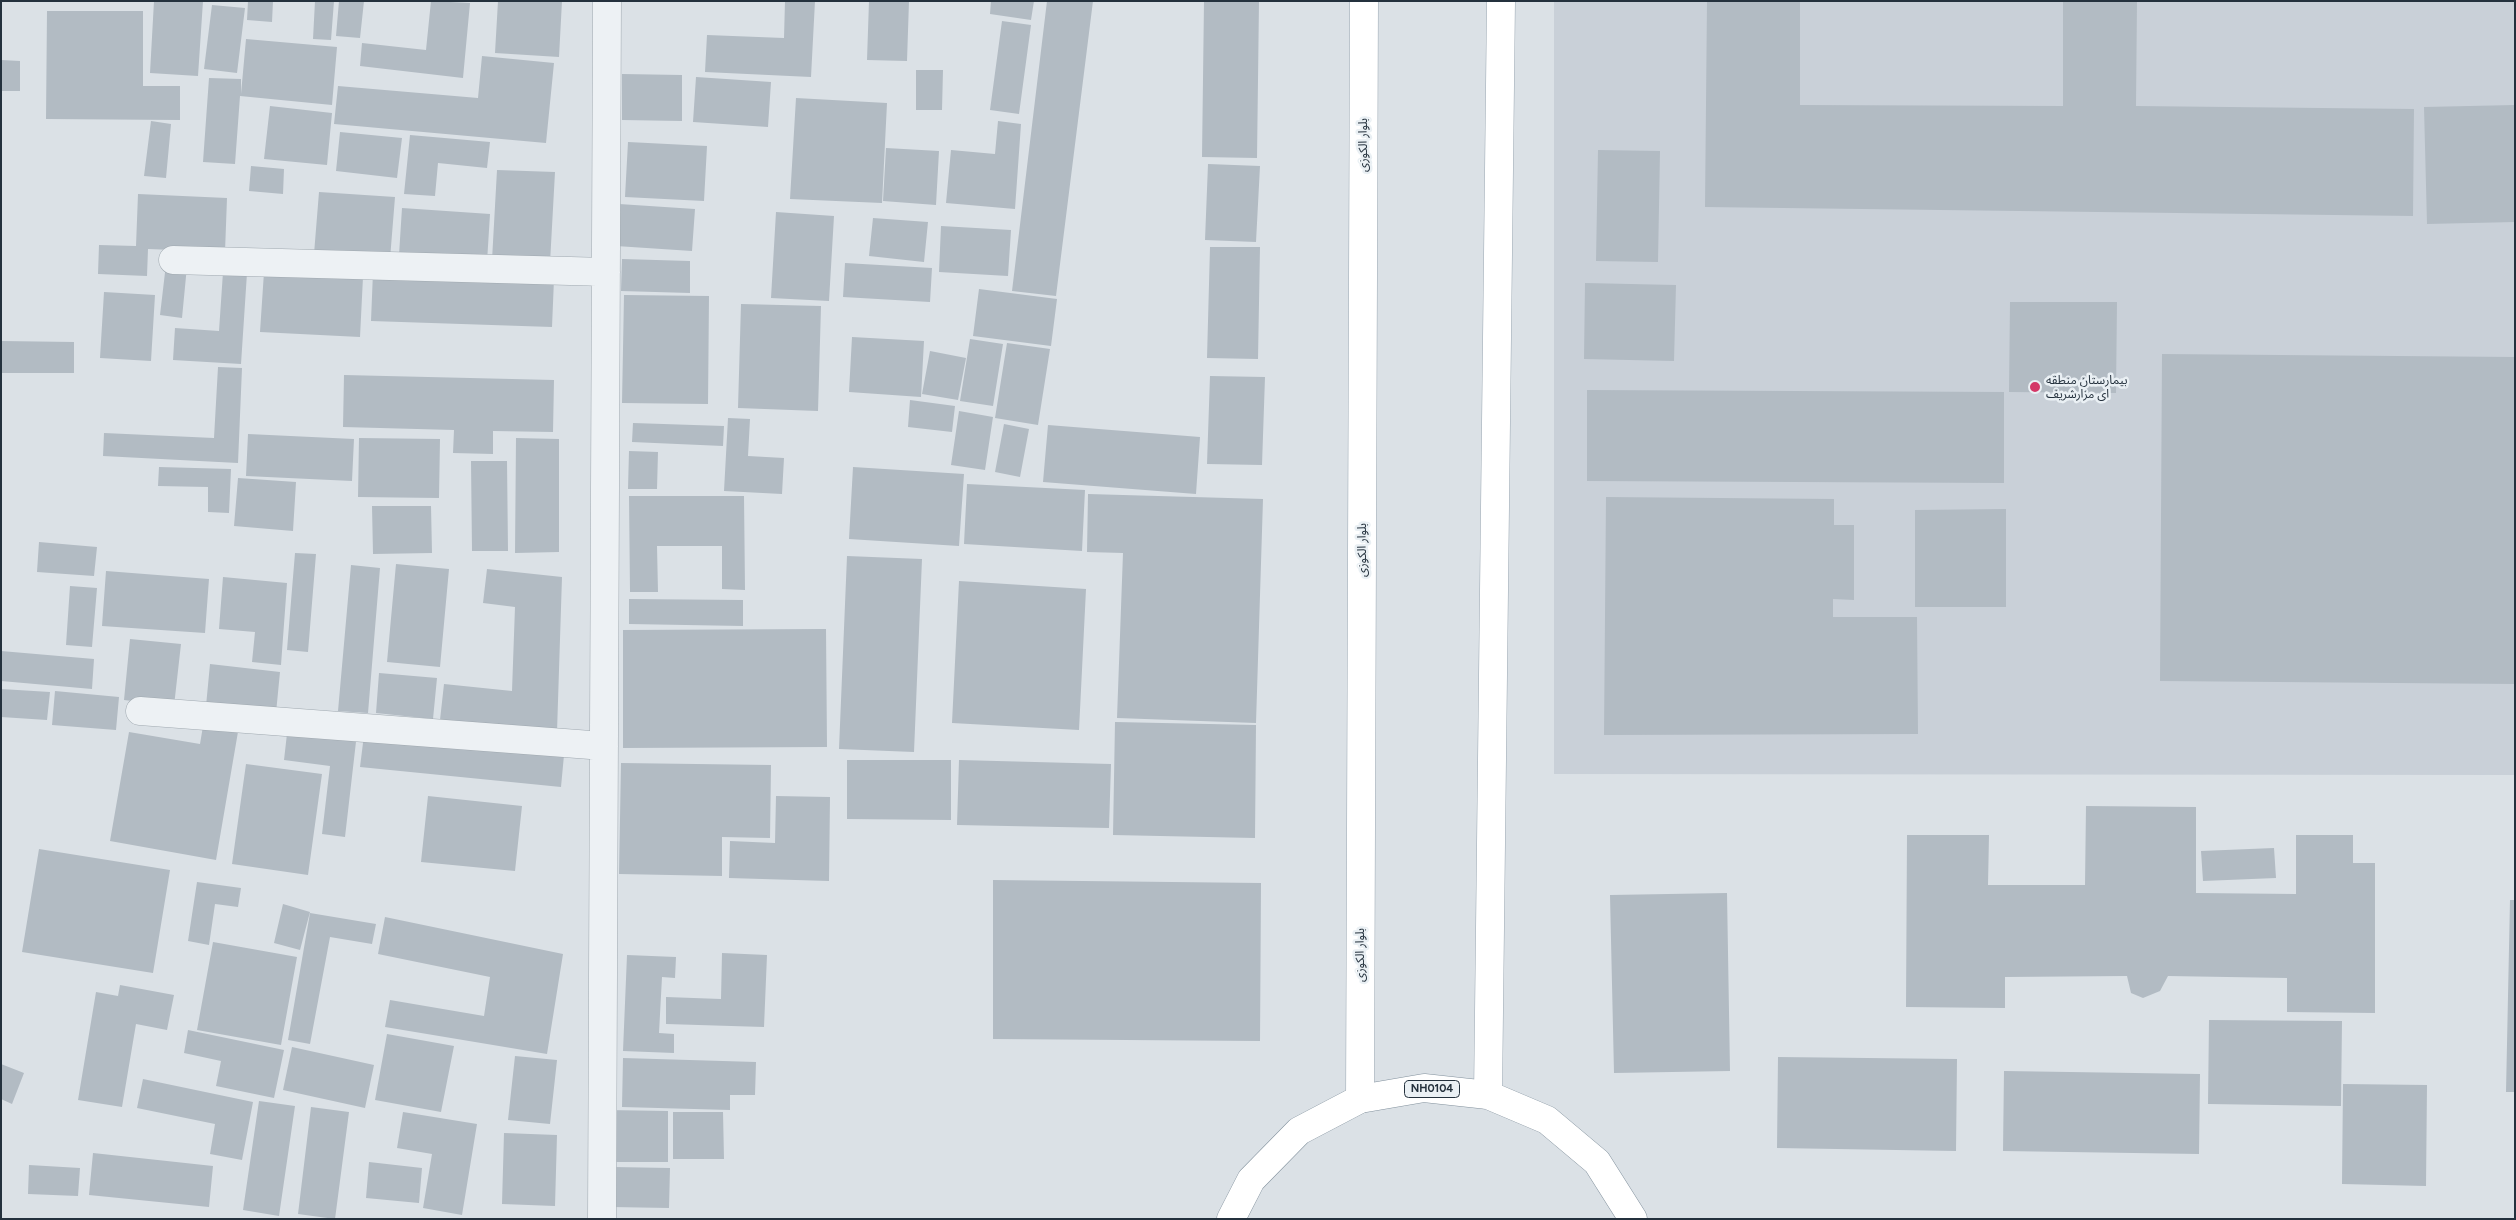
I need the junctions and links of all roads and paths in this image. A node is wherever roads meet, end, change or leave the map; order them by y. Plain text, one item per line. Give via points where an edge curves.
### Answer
1 (607, 1) edge
2 (1364, 1) edge
3 (1501, 1) edge
4 (173, 260) dead end
5 (606, 272) junction
6 (140, 712) dead end
7 (604, 746) junction
8 (1488, 1095) junction
9 (1360, 1099) junction
10 (1634, 1218) edge
11 (602, 1219) edge
12 (1231, 1219) edge

1 - 5 street
2 - 9 main road, بلوار الکوزی
3 - 8 main road
4 - 5 street
5 - 7 street
6 - 7 street
7 - 11 street
8 - 9 main road, NH0104 via 1424,1088
8 - 10 main road, NH0104 via 1547,1120 1597,1162
9 - 12 main road, NH0104 via 1299,1131 1251,1180

